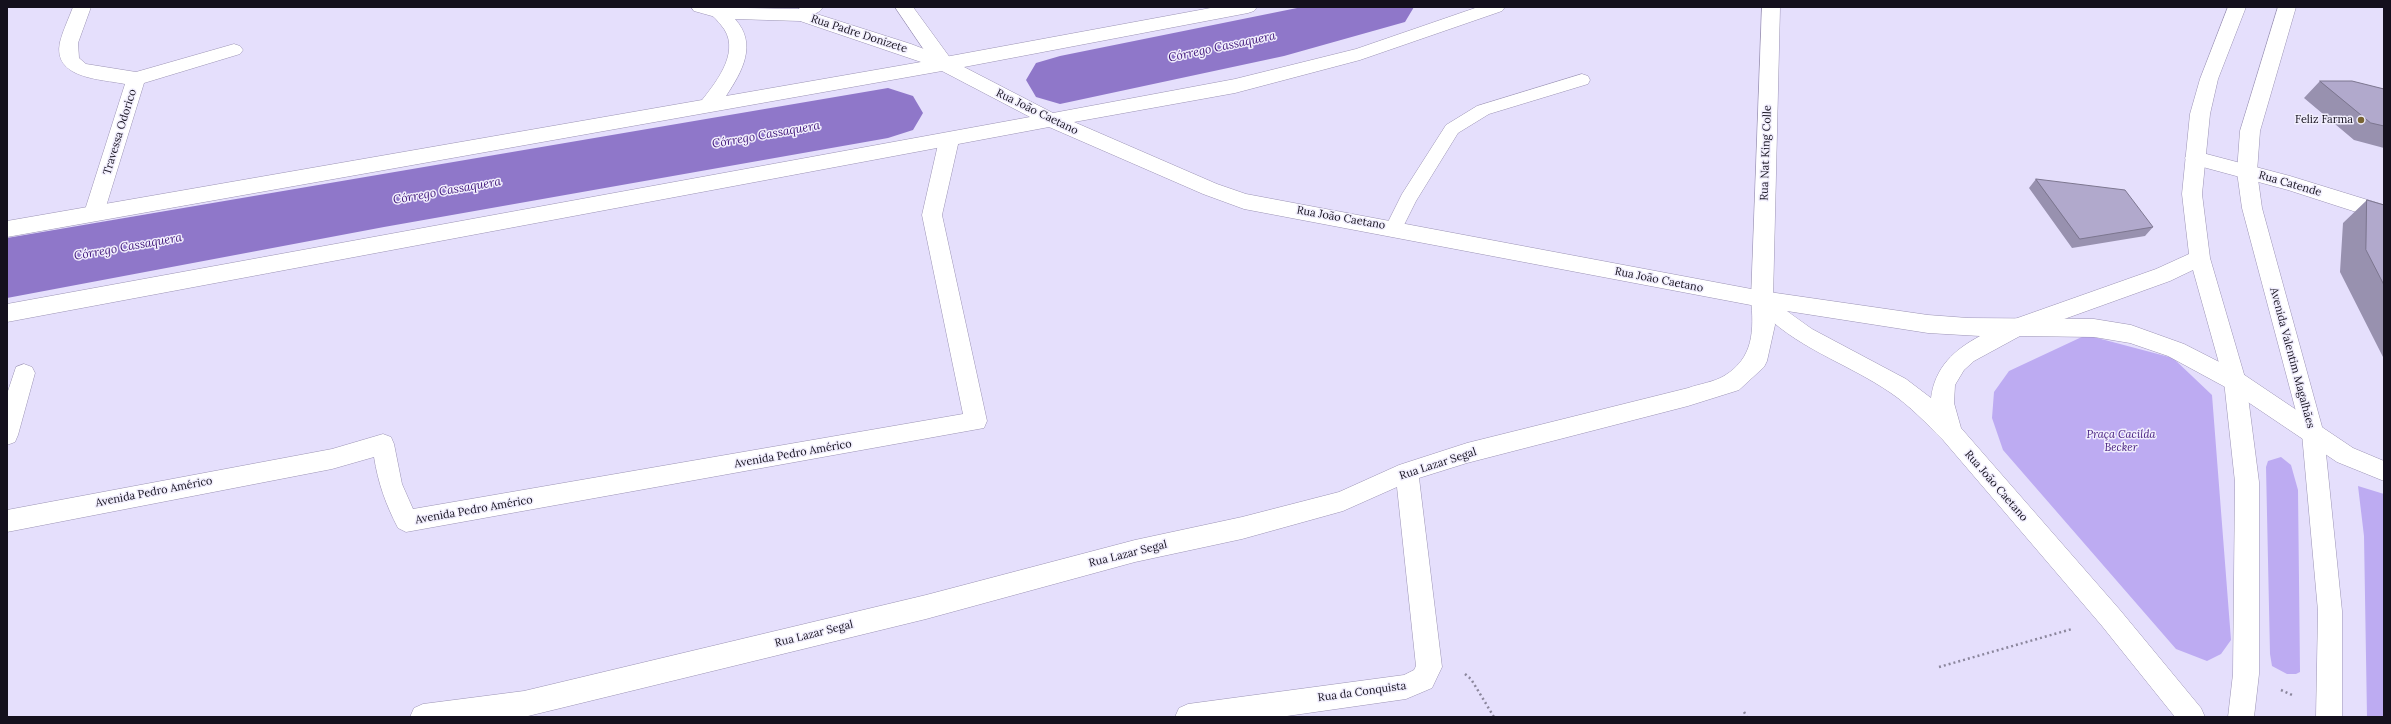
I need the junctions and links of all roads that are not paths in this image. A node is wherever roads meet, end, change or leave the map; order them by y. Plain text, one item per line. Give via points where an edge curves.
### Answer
1 (82, 7) edge
2 (700, 7) edge
3 (904, 7) edge
4 (1248, 7) edge
5 (1496, 7) edge
6 (1771, 7) edge
7 (2237, 7) edge
8 (2287, 7) edge
9 (807, 11) edge
10 (720, 12) junction
11 (234, 50) dead end
12 (944, 64) junction
13 (136, 79) junction
14 (1582, 80) dead end
15 (707, 106) junction
16 (1053, 121) junction
17 (949, 140) junction
18 (2195, 158) junction
19 (2247, 172) junction
20 (94, 213) junction
21 (2384, 214) edge
22 (1394, 228) junction
23 (7, 229) edge
24 (2200, 258) junction
25 (1762, 299) junction
26 (7, 314) edge
27 (2017, 327) junction
28 (24, 373) dead end
29 (2235, 382) junction
30 (1951, 433) junction
31 (7, 434) edge
32 (2313, 434) junction
33 (2384, 471) edge
34 (1407, 472) junction
35 (7, 521) edge
36 (423, 717) edge
37 (1188, 717) edge
38 (2192, 717) edge
39 (2241, 717) edge
40 (2329, 717) edge

1 - 13 main road, Travessa Odorico via 69,43 70,60 81,69
2 - 10 main road, Rua Padre Donizete
3 - 12 main road
4 - 12 main road
5 - 16 main road via 1360,54 1277,77
6 - 25 main road, Rua Nat King Colle
7 - 18 main road via 2209,79 2200,114
8 - 19 main road, Avenida Valentim Magalhães via 2250,132
9 - 10 main road, Rua Padre Donizete
9 - 12 main road, Rua Padre Donizete
10 - 15 main road via 734,30 738,44 728,80
11 - 13 main road
12 - 15 main road
12 - 16 main road, Rua João Caetano
13 - 20 main road, Travessa Odorico
14 - 22 lane via 1483,110 1452,129 1408,199
15 - 20 main road
16 - 17 main road
16 - 22 main road, Rua João Caetano via 1210,190 1244,201
17 - 26 main road
17 - 35 main road, Avenida Pedro Américo via 932,215 976,421 406,521 390,484 383,444 332,459
18 - 19 main road, Rua Catende
18 - 24 main road via 2192,194
19 - 21 main road, Rua Catende
19 - 32 main road, Avenida Valentim Magalhães via 2252,208
20 - 23 main road
22 - 25 main road, Rua João Caetano
24 - 27 main road via 2164,275
24 - 29 main road
25 - 27 main road, Rua João Caetano via 1928,324
25 - 30 main road, Rua João Caetano via 1781,319 1804,335 1898,386 1924,406
25 - 34 main road, Rua Lazar Segal via 1764,325 1756,361 1731,383 1688,397 1467,453
27 - 29 main road, Rua João Caetano via 2094,328 2130,334 2176,350
27 - 30 main road via 1971,351 1954,366 1942,385 1942,401
28 - 31 main road
29 - 32 main road, Rua João Caetano
29 - 39 main road via 2247,482 2246,674
30 - 38 main road, Rua João Caetano via 2111,618
32 - 33 main road, Rua João Caetano via 2345,455
32 - 40 main road, Avenida Valentim Magalhães via 2330,611
34 - 36 main road, Rua Lazar Segal via 1343,501 1242,528 1127,553 926,607 524,704
34 - 37 main road, Rua da Conquista via 1429,667 1423,679 1406,687

